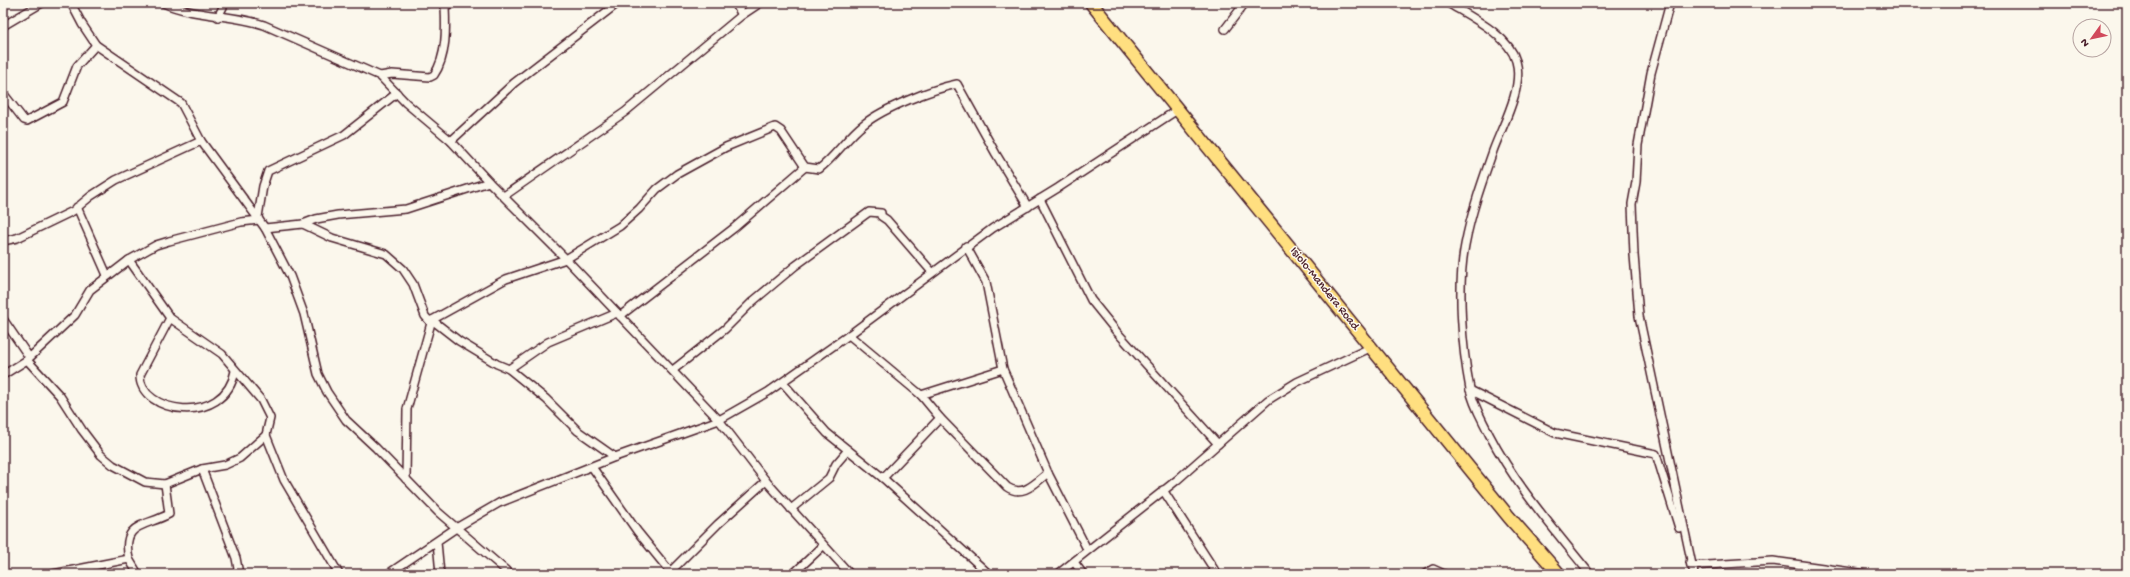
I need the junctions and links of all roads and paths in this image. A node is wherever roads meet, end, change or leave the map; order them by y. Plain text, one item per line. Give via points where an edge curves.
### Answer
1 (42, 3) edge
2 (71, 3) edge
3 (163, 3) edge
4 (225, 3) edge
5 (453, 3) edge
6 (618, 3) edge
7 (735, 3) edge
8 (760, 3) edge
9 (1091, 3) edge
10 (1245, 3) edge
11 (1448, 3) edge
12 (1670, 3) edge
13 (445, 5) edge
14 (742, 15) junction
15 (218, 17) junction
16 (3, 26) edge
17 (1225, 29) dead end
18 (96, 45) junction
19 (380, 76) junction
20 (3, 93) edge
21 (397, 93) junction
22 (1177, 110) junction
23 (201, 141) junction
24 (451, 141) junction
25 (805, 167) junction
26 (489, 182) junction
27 (504, 196) junction
28 (1040, 199) junction
29 (77, 207) junction
30 (1028, 207) junction
31 (259, 219) junction
32 (303, 224) junction
33 (265, 228) junction
34 (3, 241) edge
35 (966, 246) junction
36 (566, 259) junction
37 (129, 260) junction
38 (932, 272) junction
39 (107, 275) junction
40 (619, 314) junction
41 (170, 318) junction
42 (3, 319) edge
43 (431, 321) junction
44 (849, 335) junction
45 (1372, 347) junction
46 (28, 359) junction
47 (509, 368) junction
48 (1003, 369) junction
49 (235, 370) junction
50 (673, 370) junction
51 (3, 375) edge
52 (782, 383) junction
53 (1470, 390) junction
54 (921, 395) junction
55 (940, 418) junction
56 (719, 420) junction
57 (266, 435) junction
58 (1218, 444) junction
59 (848, 450) junction
60 (615, 457) junction
61 (592, 467) junction
62 (202, 470) junction
63 (1048, 473) junction
64 (883, 478) junction
65 (406, 479) junction
66 (766, 481) junction
67 (165, 484) junction
68 (1163, 490) junction
69 (791, 508) junction
70 (456, 528) junction
71 (437, 542) junction
72 (823, 546) junction
73 (1087, 549) junction
74 (129, 559) junction
75 (1074, 562) junction
76 (1692, 566) junction
77 (670, 573) edge
78 (53, 574) edge
79 (138, 574) edge
80 (240, 574) edge
81 (338, 574) edge
82 (388, 574) edge
83 (440, 574) edge
84 (510, 574) edge
85 (793, 574) edge
86 (850, 574) edge
87 (989, 574) edge
88 (1058, 574) edge
89 (1083, 574) edge
90 (1217, 574) edge
91 (1425, 574) edge
92 (1444, 574) edge
93 (1559, 574) edge
94 (1590, 574) edge
95 (1694, 574) edge
96 (1866, 574) edge

1 - 16 street
2 - 18 street
3 - 15 street via 186,11
4 - 15 street
5 - 13 street
6 - 24 street via 514,83
7 - 14 street
8 - 14 street
9 - 22 highway, Isiolo-Mandera Road
10 - 17 street
11 - 53 street via 1503,40 1516,60 1518,70 1516,90 1472,215 1462,266 1464,332
12 - 76 street via 1651,73 1638,145 1632,204 1639,316
13 - 19 street via 446,29 442,57 434,75
14 - 27 street via 625,112
15 - 19 street via 244,19 264,25
18 - 20 street via 77,66 63,102 56,108 27,121
18 - 23 street via 181,103
19 - 21 street
21 - 24 street
21 - 31 street via 344,135 268,171 263,186
22 - 28 street
22 - 45 highway, Isiolo-Mandera Road
23 - 29 street via 121,177
23 - 31 street
24 - 26 street
25 - 30 street via 819,169 864,124 890,108 957,84
25 - 36 street via 779,129 772,128 726,147 677,174 620,226
25 - 40 street via 734,228
26 - 27 street
26 - 32 street via 406,209 326,217
27 - 36 street
28 - 30 street
28 - 58 street via 1091,300
29 - 34 street via 18,238
29 - 39 street
30 - 35 street
31 - 33 street
31 - 37 street via 156,245
32 - 33 street
32 - 43 street via 332,238 386,254 403,269 413,284 425,316
33 - 65 street via 290,276 304,314 318,374 327,392 346,420
35 - 38 street
35 - 48 street via 986,282
36 - 40 street
36 - 43 street via 506,279
37 - 39 street
37 - 41 street
38 - 44 street
38 - 50 street via 881,213 869,212 795,266 752,302 725,329
39 - 46 street via 90,290 75,315
40 - 47 street via 548,342
40 - 50 street
41 - 49 street via 222,354
41 - 49 street via 140,375 139,382 150,395 170,407 187,409 206,406 215,402 225,392
42 - 46 street
43 - 47 street via 497,364
43 - 65 street via 407,409
44 - 52 street
44 - 54 street
45 - 58 street via 1282,390
45 - 93 highway, Isiolo-Mandera Road via 1509,517
46 - 51 street
46 - 67 street via 60,396 101,454 132,476 145,482
47 - 60 street via 546,399 578,431
48 - 54 street
48 - 63 street
49 - 57 street via 268,410 270,418
50 - 56 street
52 - 56 street
52 - 59 street via 822,428
53 - 76 street via 1555,434 1656,454
53 - 94 street via 1478,411 1513,477
54 - 55 street
55 - 63 street via 1012,490 1025,490
55 - 64 street
56 - 60 street
56 - 66 street
57 - 62 street via 240,458 225,465
57 - 81 street via 284,480
58 - 68 street
59 - 64 street
59 - 69 street via 836,464 829,478
60 - 61 street
61 - 70 street via 499,503
61 - 77 street
62 - 67 street
62 - 80 street
63 - 73 street
64 - 87 street
65 - 70 street
66 - 69 street
66 - 77 street via 718,524
67 - 74 street via 169,514 140,525 131,532 126,544
68 - 73 street
68 - 90 street
69 - 72 street
70 - 71 street
70 - 84 street
71 - 82 street
71 - 83 street
72 - 85 street
72 - 86 street
73 - 75 street
74 - 78 street
74 - 79 street
75 - 88 street
75 - 89 street
76 - 95 street
76 - 96 street via 1773,561
91 - 92 street via 1433,569

